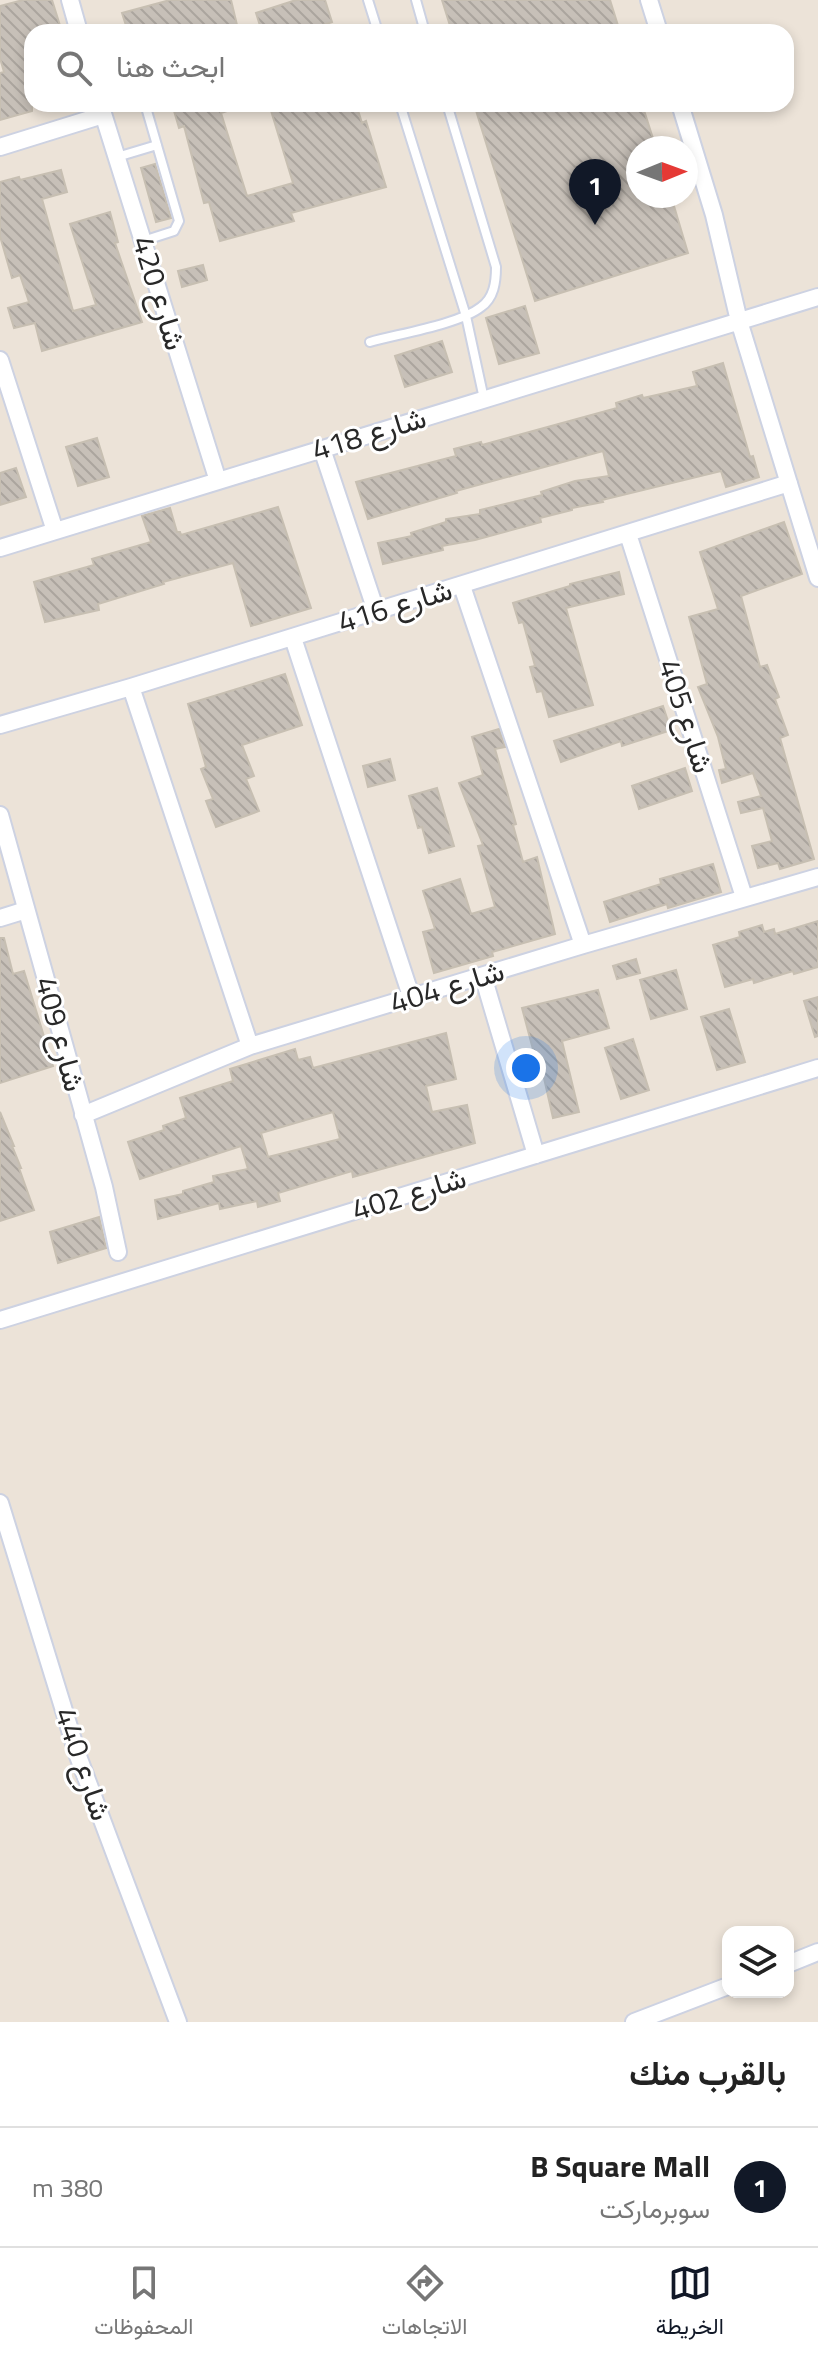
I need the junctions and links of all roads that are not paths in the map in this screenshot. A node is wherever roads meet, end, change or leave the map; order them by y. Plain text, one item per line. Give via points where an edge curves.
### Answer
1 (70, 0) edge
2 (368, 0) edge
3 (416, 0) edge
4 (649, 0) edge
5 (77, 24) edge
6 (376, 24) edge
7 (423, 24) edge
8 (656, 24) edge
9 (94, 112) edge
10 (106, 112) edge
11 (147, 112) edge
12 (402, 112) edge
13 (449, 112) edge
14 (682, 112) edge
15 (157, 145) junction
16 (0, 147) edge
17 (117, 157) junction
18 (143, 241) junction
19 (818, 297) edge
20 (466, 316) junction
21 (739, 321) junction
22 (370, 342) dead end
23 (0, 362) edge
24 (484, 400) junction
25 (322, 449) junction
26 (218, 481) junction
27 (789, 483) junction
28 (55, 531) junction
29 (628, 534) junction
30 (0, 548) edge
31 (818, 578) edge
32 (462, 586) junction
33 (376, 611) junction
34 (293, 638) junction
35 (131, 687) junction
36 (0, 725) edge
37 (0, 815) edge
38 (818, 877) edge
39 (744, 897) junction
40 (26, 910) junction
41 (0, 918) edge
42 (583, 945) junction
43 (483, 976) junction
44 (412, 999) junction
45 (250, 1046) junction
46 (818, 1068) edge
47 (83, 1115) junction
48 (536, 1155) junction
49 (118, 1252) dead end
50 (0, 1320) edge
51 (0, 1503) edge
52 (818, 1952) edge
53 (794, 1962) edge
54 (722, 1989) edge
55 (652, 2019) edge
56 (178, 2022) edge
57 (634, 2022) edge

1 - 5 street
2 - 6 lane
3 - 7 lane
4 - 8 street
9 - 16 street
10 - 17 street, شارع 420
11 - 15 lane
12 - 20 lane
13 - 20 lane via 496,267 491,295
14 - 21 street
15 - 17 lane
15 - 18 lane via 179,221 174,231
17 - 18 street, شارع 420
18 - 26 street, شارع 420
19 - 21 street, شارع 418
20 - 22 lane
20 - 24 lane
21 - 24 street, شارع 418
21 - 27 street
23 - 28 street
24 - 25 street, شارع 418
25 - 26 street, شارع 418
25 - 33 street
26 - 28 street, شارع 418
27 - 29 street, شارع 416
27 - 31 street
28 - 30 street, شارع 418
29 - 32 street, شارع 416
29 - 39 street, شارع 405
32 - 33 street, شارع 416
32 - 42 street
33 - 34 street, شارع 416
34 - 35 street, شارع 416
34 - 44 street
35 - 36 street, شارع 416
35 - 45 street
37 - 40 street, شارع 409
38 - 39 street, شارع 404
39 - 42 street, شارع 404
40 - 41 street
40 - 47 street, شارع 409
42 - 43 street, شارع 404
43 - 44 street, شارع 404
43 - 48 street
44 - 45 street, شارع 404
45 - 47 street, شارع 404
46 - 48 street, شارع 402
47 - 49 street, شارع 409
48 - 50 street, شارع 402
51 - 56 street, شارع 440 via 78,1756
52 - 53 street
54 - 55 street
55 - 57 street

